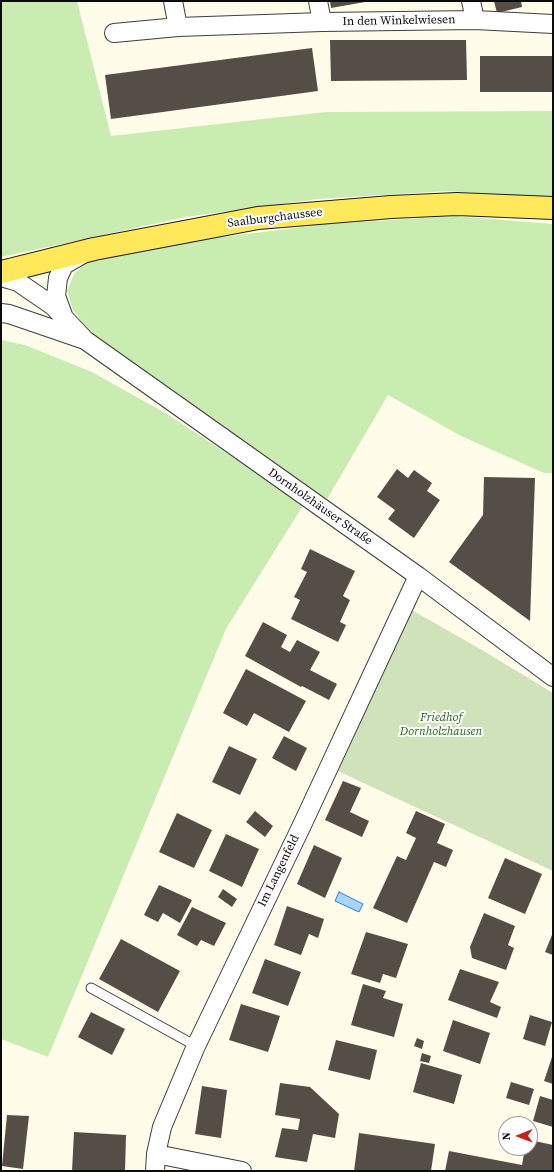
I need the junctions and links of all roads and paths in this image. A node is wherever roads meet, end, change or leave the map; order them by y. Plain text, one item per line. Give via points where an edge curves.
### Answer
1 (173, 1) edge
2 (318, 1) edge
3 (471, 1) edge
4 (475, 20) junction
5 (322, 22) junction
6 (553, 24) edge
7 (178, 27) junction
8 (114, 33) dead end
9 (553, 208) edge
10 (94, 249) junction
11 (1, 272) edge
12 (1, 276) edge
13 (1, 313) edge
14 (63, 316) junction
15 (84, 340) junction
16 (418, 576) junction
17 (553, 677) edge
18 (91, 988) dead end
19 (196, 1046) junction
20 (155, 1162) edge
21 (242, 1171) edge

1 - 7 street
2 - 5 street
3 - 4 street, In den Winkelwiesen
4 - 5 street, In den Winkelwiesen
4 - 6 street, In den Winkelwiesen
5 - 7 street, In den Winkelwiesen
7 - 8 street, In den Winkelwiesen
9 - 10 main road, Saalburgchaussee via 457,204 325,212 258,218
10 - 11 main road, Saalburgchaussee
10 - 14 street, Dornholzhäuser Straße via 64,265 58,278 56,296
12 - 14 street, Dornholzhäuser Straße via 18,282
13 - 15 street, Dornholzhäuser Straße
14 - 15 street, Dornholzhäuser Straße
15 - 16 street, Dornholzhäuser Straße
16 - 17 street, Dornholzhäuser Straße
16 - 19 street, Im Langenfeld
18 - 19 lane
19 - 20 street, Im Langenfeld via 162,1128
20 - 21 street

